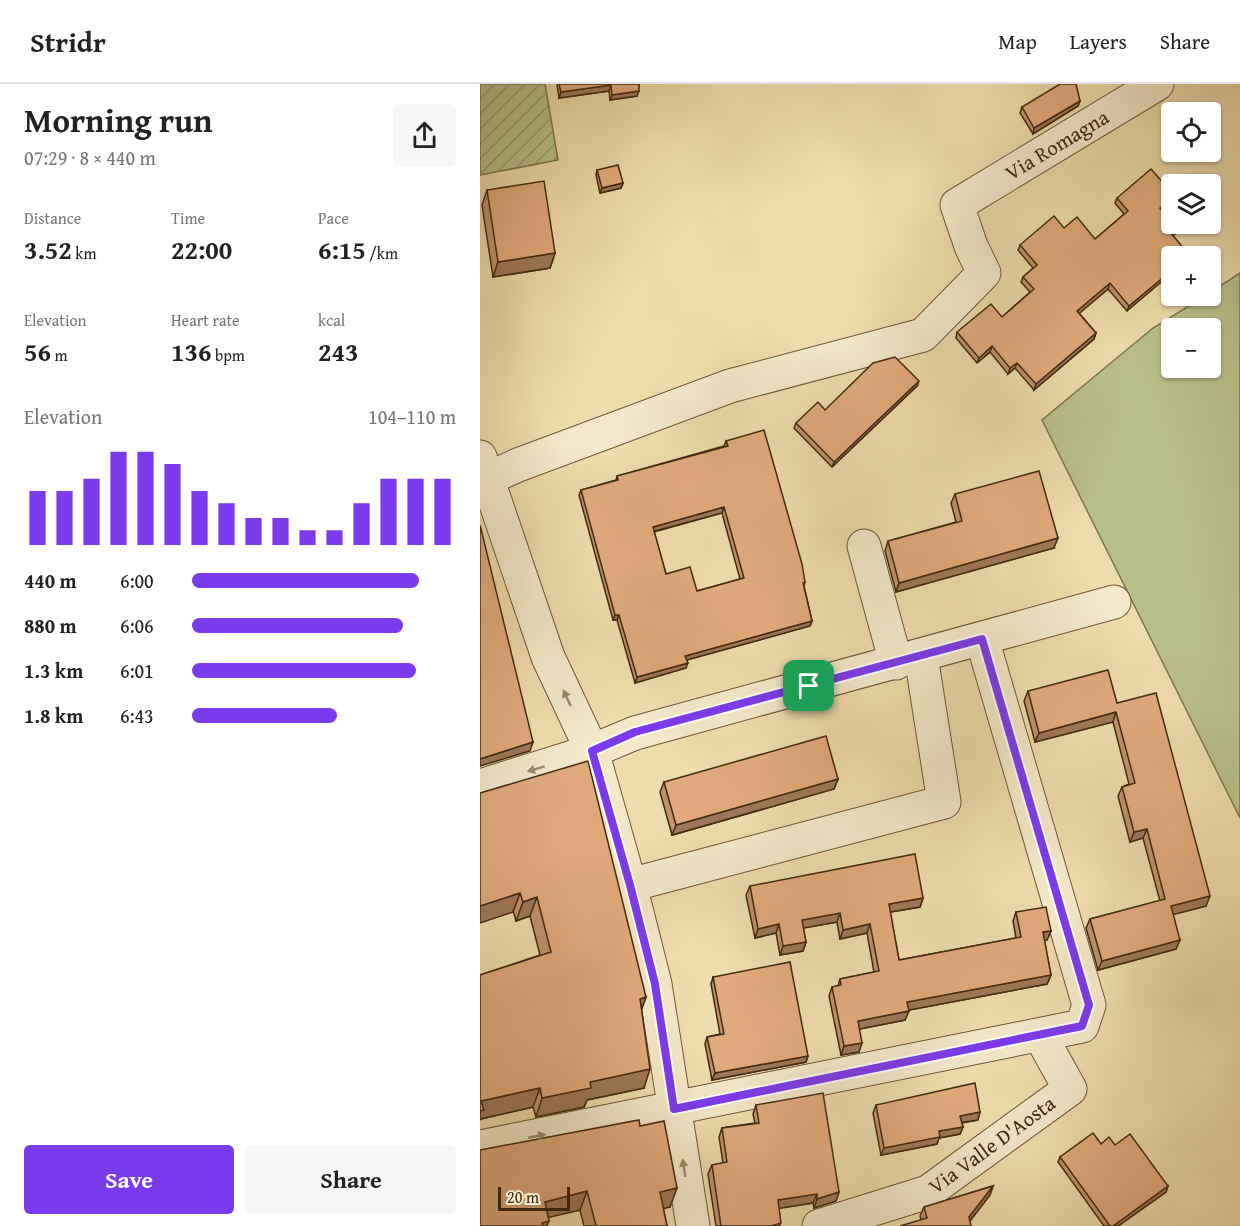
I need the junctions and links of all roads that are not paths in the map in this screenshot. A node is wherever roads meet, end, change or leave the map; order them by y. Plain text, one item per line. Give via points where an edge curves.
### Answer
1 (1157, 84) edge
2 (484, 468) edge
3 (864, 546) dead end
4 (1114, 602) dead end
5 (982, 639) junction
6 (908, 660) junction
7 (592, 751) junction
8 (480, 786) edge
9 (630, 885) junction
10 (1040, 1035) junction
11 (674, 1109) junction
12 (480, 1147) edge
13 (693, 1226) edge
14 (819, 1226) edge

1 - 2 street, Via Romagna via 957,205 984,273 923,335 730,386 518,465
7 -> 2 street via 548,657
3 - 6 street
4 - 5 street
5 - 6 street
5 - 10 street via 1089,1005 1082,1026
6 - 7 street via 635,732
6 - 9 street via 944,802
7 -> 8 street
7 - 9 street
9 - 11 street via 655,984
10 - 11 street
10 - 14 street, Via Valle D'Aosta via 1070,1089 928,1192
12 -> 11 street
13 -> 11 street

